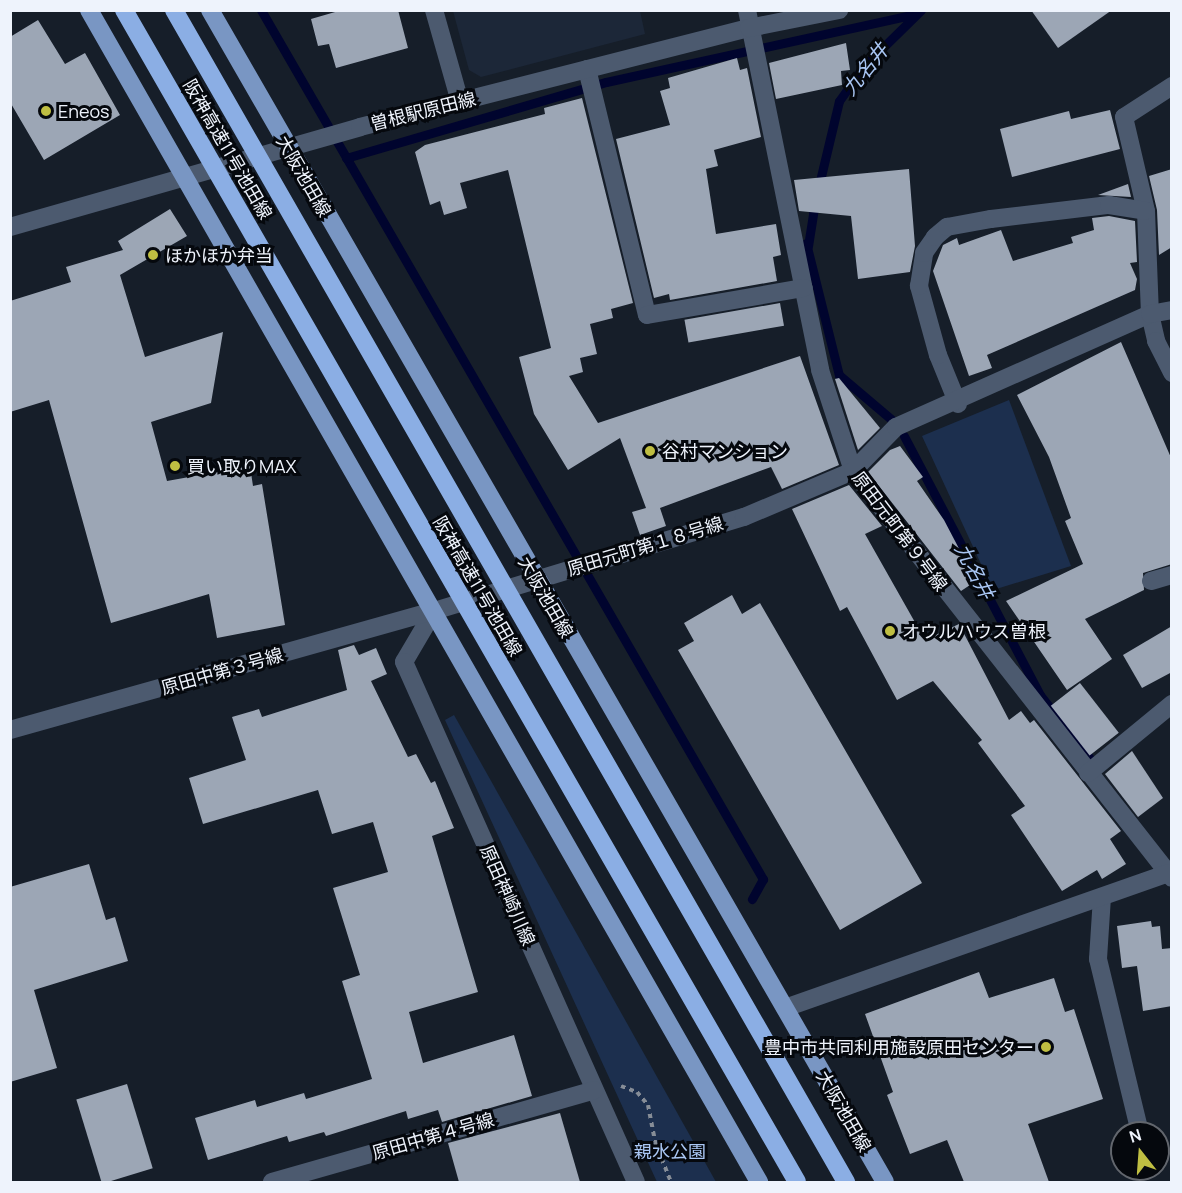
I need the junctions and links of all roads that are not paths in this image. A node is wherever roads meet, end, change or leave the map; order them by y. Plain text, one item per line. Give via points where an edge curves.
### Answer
1 (89, 10) edge
2 (124, 10) edge
3 (174, 10) edge
4 (210, 10) edge
5 (434, 10) edge
6 (839, 10) edge
7 (751, 33) edge
8 (590, 81) junction
9 (1172, 86) edge
10 (460, 102) junction
11 (286, 147) junction
12 (183, 175) junction
13 (1146, 210) junction
14 (10, 227) edge
15 (804, 288) junction
16 (1172, 310) edge
17 (1150, 314) junction
18 (1172, 373) edge
19 (958, 404) junction
20 (853, 471) junction
21 (1172, 575) edge
22 (536, 580) junction
23 (1151, 581) dead end
24 (434, 611) junction
25 (1172, 704) edge
26 (10, 730) edge
27 (1088, 773) junction
28 (1170, 876) edge
29 (1102, 897) junction
30 (784, 1008) junction
31 (594, 1090) junction
32 (1137, 1121) edge
33 (272, 1182) edge
34 (636, 1182) edge
35 (759, 1182) edge
36 (797, 1182) edge
37 (846, 1182) edge
38 (885, 1182) edge

1 - 12 main road
2 - 36 highway, 阪神高速11号池田線, bridge
3 - 37 highway, 阪神高速11号池田線, bridge
4 - 11 main road, 大阪池田線
5 - 10 street
6 - 7 street, 曽根駅原田線
7 - 8 street, 曽根駅原田線
7 - 15 street, 原田元町第９号線
8 - 10 street, 曽根駅原田線
8 - 15 street via 647,315
9 - 13 street via 1124,117
10 - 11 street, 曽根駅原田線
11 - 12 street, 曽根駅原田線
11 - 22 main road, 大阪池田線
12 - 14 street, 曽根駅原田線
12 - 24 main road
13 - 17 street
13 - 19 street via 1109,205 991,219 947,227 935,237 924,253 920,286 938,355
15 - 20 street, 原田元町第９号線 via 820,370
16 - 17 street
17 - 18 street via 1155,341
17 - 19 street
19 - 20 street via 896,427
20 - 22 street, 原田元町第１８号線 via 744,517
20 - 27 street, 原田元町第９号線
21 - 23 street
22 - 24 street, 原田元町第１８号線
22 - 30 main road, 大阪池田線
24 - 26 street, 原田中第３号線
24 - 31 street, 原田神崎川線 via 404,662
24 - 35 main road
25 - 27 street
27 - 28 street, 原田元町第９号線
28 - 29 street
29 - 30 street
29 - 32 street via 1098,959
30 - 38 main road, 大阪池田線
31 - 33 street, 原田中第４号線
31 - 34 street, 原田神崎川線

